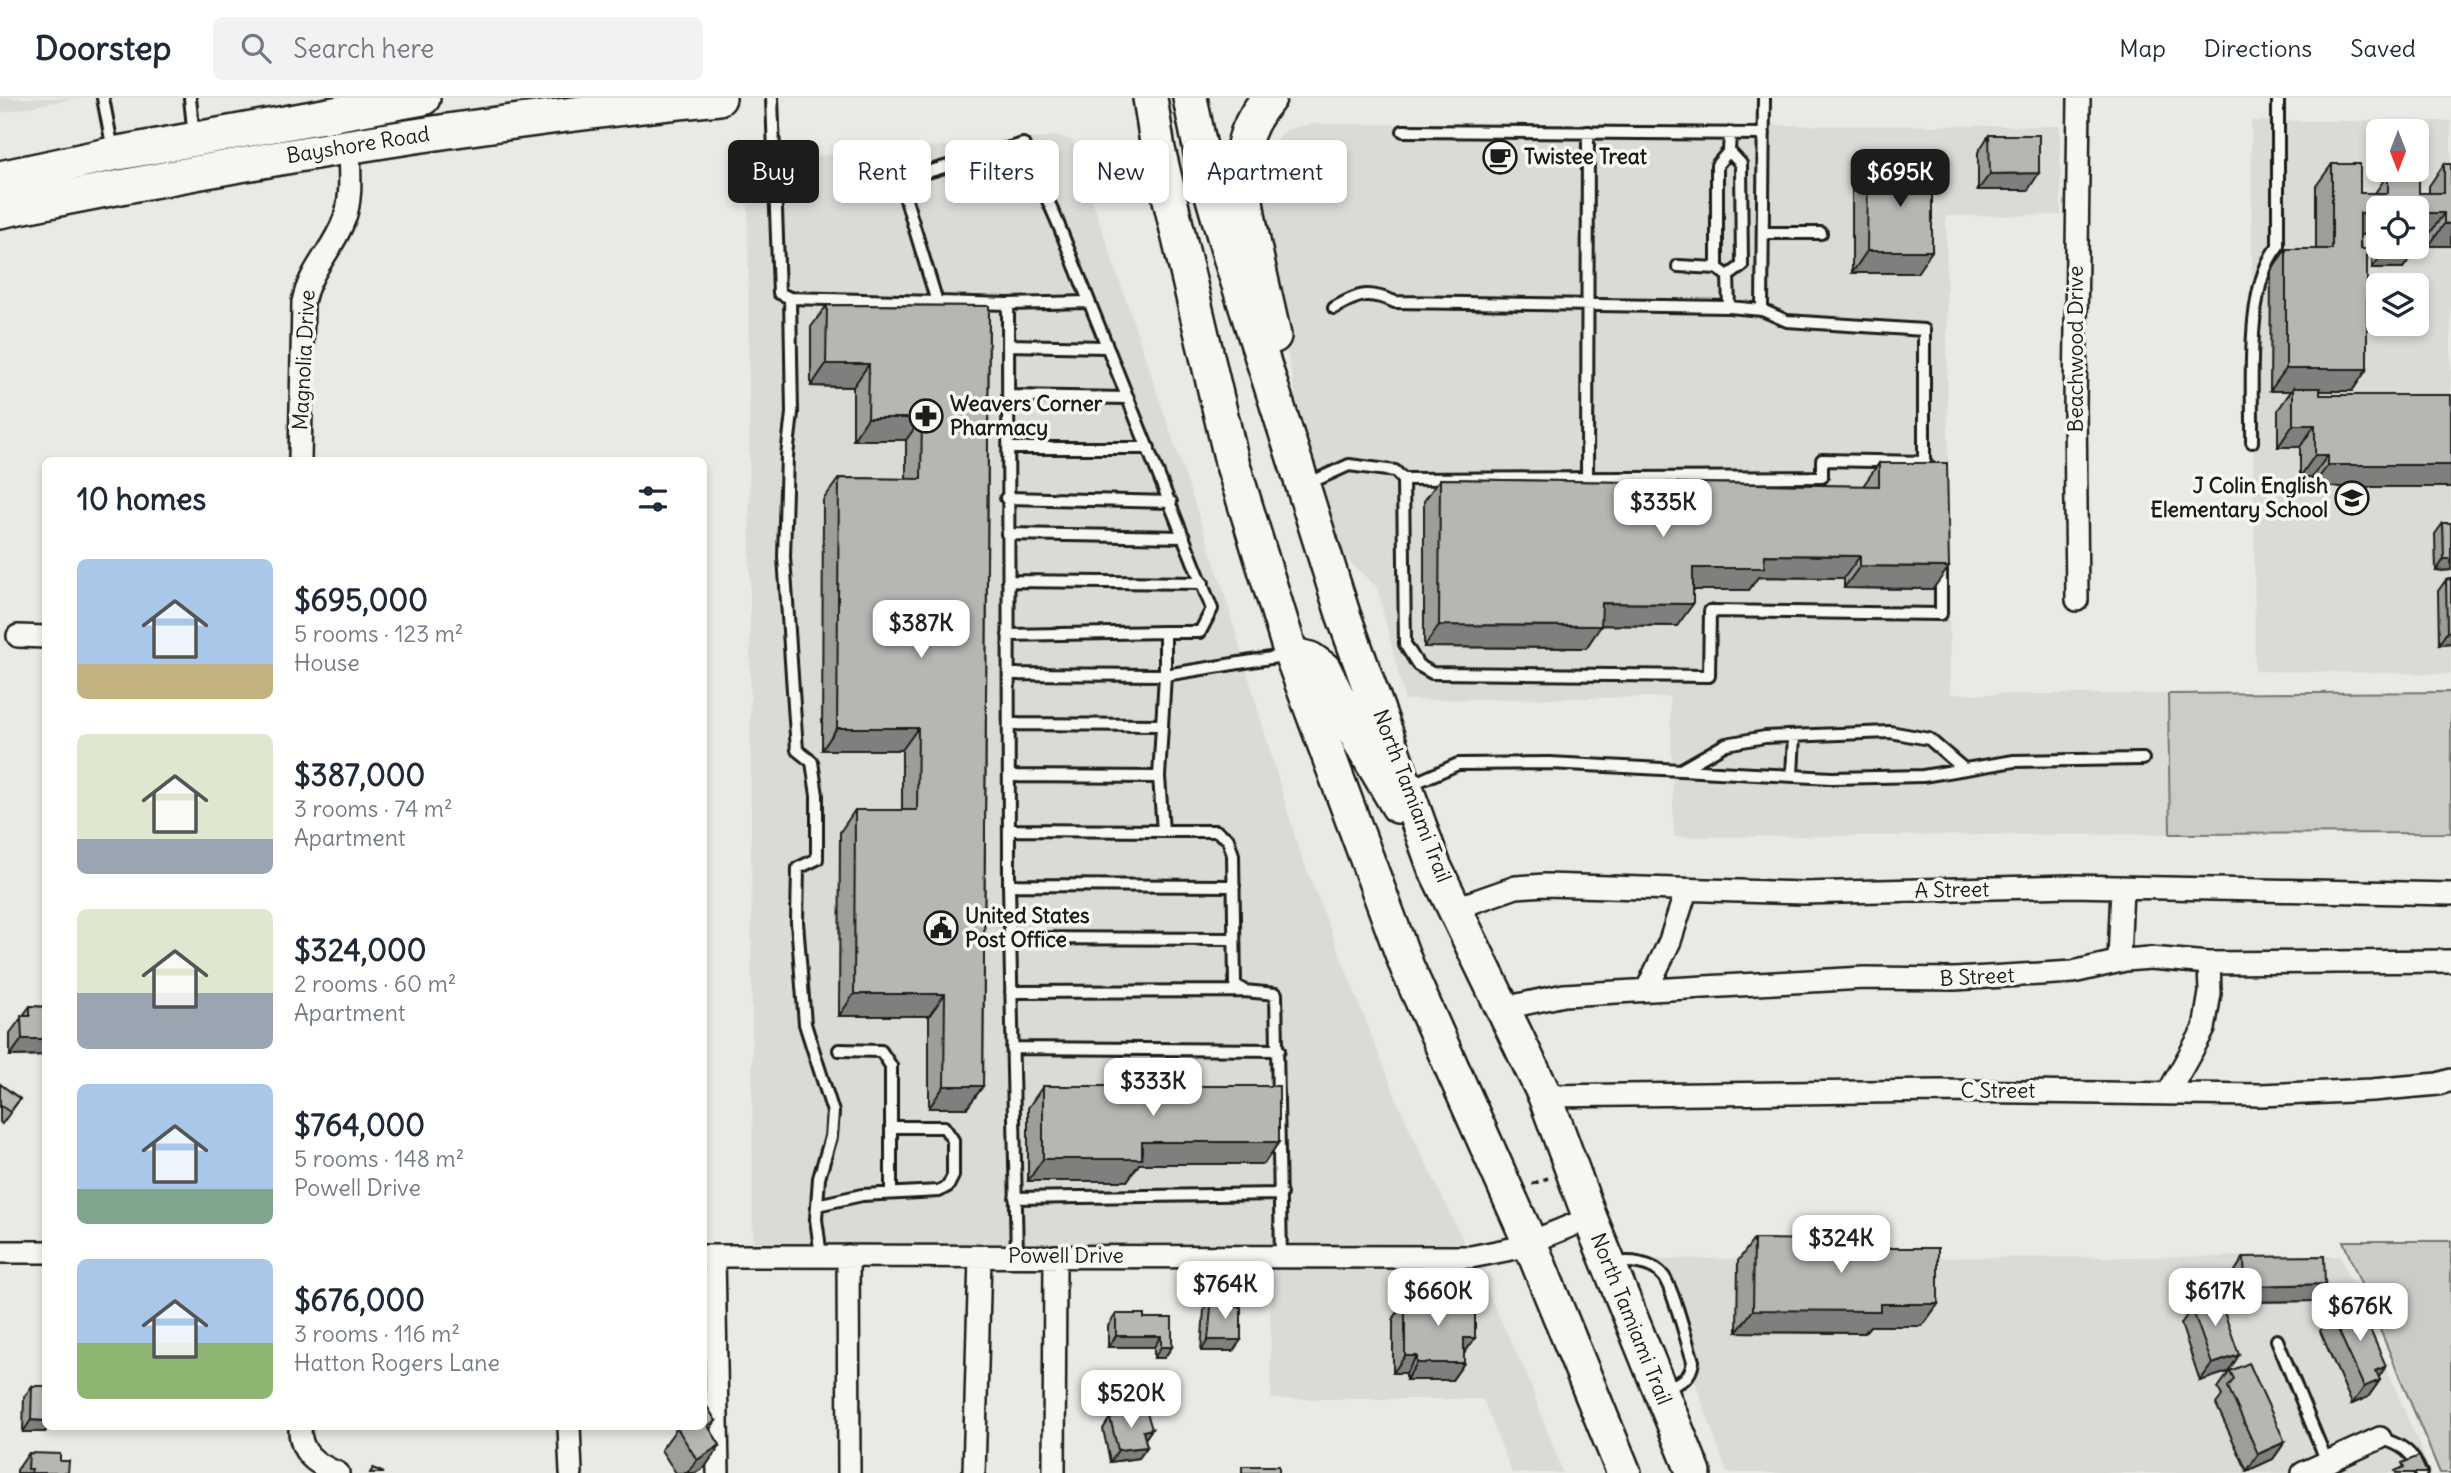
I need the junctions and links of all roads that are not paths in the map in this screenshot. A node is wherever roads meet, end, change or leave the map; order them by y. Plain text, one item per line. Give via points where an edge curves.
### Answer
1 (103, 98) edge
2 (190, 98) edge
3 (423, 98) edge
4 (719, 98) edge
5 (772, 98) edge
6 (1150, 98) edge
7 (1190, 98) edge
8 (1269, 98) edge
9 (1764, 98) edge
10 (2079, 98) edge
11 (2278, 98) edge
12 (355, 104) edge
13 (1403, 131) dead end
14 (1588, 132) junction
15 (1730, 133) junction
16 (1764, 134) junction
17 (194, 139) junction
18 (349, 144) junction
19 (162, 145) junction
20 (1729, 151) junction
21 (113, 153) junction
22 (0, 178) edge
23 (0, 192) edge
24 (0, 211) edge
25 (1763, 233) junction
26 (1821, 233) dead end
27 (1678, 266) dead end
28 (1717, 268) junction
29 (1728, 276) junction
30 (790, 298) junction
31 (937, 302) junction
32 (1087, 302) junction
33 (1008, 304) junction
34 (1586, 305) junction
35 (1335, 307) dead end
36 (1729, 307) junction
37 (1762, 310) junction
38 (1008, 345) junction
39 (1106, 347) junction
40 (1009, 396) junction
41 (1128, 398) junction
42 (2252, 442) dead end
43 (1149, 447) junction
44 (1008, 448) junction
45 (300, 457) edge
46 (1924, 462) junction
47 (1403, 478) junction
48 (1587, 478) junction
49 (1941, 480) edge
50 (1303, 486) junction
51 (1006, 498) junction
52 (1171, 502) junction
53 (1007, 534) junction
54 (1184, 537) junction
55 (1941, 547) edge
56 (1008, 581) junction
57 (1203, 583) junction
58 (2077, 600) dead end
59 (1165, 632) junction
60 (1008, 635) junction
61 (18, 636) dead end
62 (42, 636) edge
63 (1291, 654) junction
64 (1009, 674) junction
65 (1165, 675) junction
66 (1009, 724) junction
67 (1162, 725) junction
68 (1794, 736) junction
69 (2143, 760) dead end
70 (1682, 769) junction
71 (1964, 769) junction
72 (1792, 775) junction
73 (1009, 776) junction
74 (1159, 777) junction
75 (1407, 787) junction
76 (1009, 830) junction
77 (1163, 831) junction
78 (1434, 866) junction
79 (1009, 885) junction
80 (1234, 886) junction
81 (2122, 888) junction
82 (1686, 891) junction
83 (2451, 894) edge
84 (1456, 908) junction
85 (1010, 938) junction
86 (1233, 939) junction
87 (2119, 961) junction
88 (2451, 961) edge
89 (2209, 963) junction
90 (1647, 989) junction
91 (1244, 991) junction
92 (1011, 992) junction
93 (1504, 1008) junction
94 (1012, 1048) junction
95 (839, 1050) dead end
96 (1279, 1050) junction
97 (2451, 1080) edge
98 (2168, 1093) junction
99 (1545, 1096) junction
100 (891, 1127) junction
101 (891, 1194) junction
102 (1280, 1194) junction
103 (1015, 1198) junction
104 (817, 1205) junction
105 (1590, 1218) junction
106 (1530, 1243) junction
107 (0, 1252) edge
108 (42, 1252) edge
109 (709, 1256) edge
110 (821, 1256) junction
111 (848, 1256) junction
112 (1017, 1256) junction
113 (1055, 1256) junction
114 (979, 1257) junction
115 (1281, 1257) junction
116 (1609, 1265) junction
117 (2277, 1340) dead end
118 (1660, 1390) junction
119 (300, 1430) edge
120 (569, 1430) edge
121 (2380, 1438) joint
122 (2327, 1462) junction
123 (338, 1473) edge
124 (571, 1473) edge
125 (718, 1473) edge
126 (849, 1473) edge
127 (974, 1473) edge
128 (1054, 1473) edge
129 (1624, 1473) edge
130 (1694, 1473) edge
131 (2303, 1473) edge
132 (2421, 1473) edge

1 - 21 lane
2 - 17 lane
3 - 12 main road, Bayshore Road
4 - 18 main road, Bayshore Road via 582,111
5 - 30 lane via 779,293
6 - 63 main road via 1232,462
7 - 50 main road, North Tamiami Trail via 1230,257
8 - 50 main road via 1254,116 1244,144 1242,174
9 - 16 lane
10 - 58 street, Beachwood Drive
11 - 42 lane via 2278,246 2266,263 2256,298
12 - 17 main road, Bayshore Road
13 - 14 lane
14 - 15 lane
14 - 34 lane
15 - 16 lane
15 - 20 lane
16 - 25 lane
17 - 19 main road, Bayshore Road
18 - 24 main road, Bayshore Road
18 - 45 street, Magnolia Drive via 349,200 344,221 307,281 303,302
19 - 21 main road, Bayshore Road
19 - 23 main road via 146,159
20 - 28 lane via 1717,165
20 - 29 lane via 1741,164 1742,266
21 - 22 main road, Bayshore Road
25 - 26 lane
25 - 37 lane
27 - 28 lane
28 - 29 lane
29 - 36 lane
30 - 31 lane
30 - 104 lane via 792,413 784,556 797,750 812,762 817,795 817,859 798,868 797,922 805,1024 833,1112
31 - 32 lane via 900,180 1023,144
31 - 33 lane
32 - 33 lane
32 - 39 lane
33 - 38 lane
34 - 35 lane via 1395,302 1374,293
34 - 36 lane
34 - 48 lane
36 - 37 lane
37 - 46 lane via 1787,321 1924,330
38 - 39 lane
38 - 40 lane
39 - 41 lane
40 - 41 lane
40 - 44 lane
41 - 43 lane
43 - 44 lane
43 - 52 lane
44 - 51 lane
46 - 48 lane via 1822,460 1822,477
46 - 49 lane
47 - 48 lane
47 - 50 lane via 1395,471 1349,466
47 - 55 lane via 1405,644 1418,665 1432,673 1709,676 1710,611 1941,614
50 - 75 main road, North Tamiami Trail via 1343,614
51 - 52 lane
51 - 53 lane
52 - 54 lane
53 - 54 lane
53 - 56 lane
54 - 57 lane
56 - 57 lane
56 - 60 lane
57 - 59 lane via 1212,609 1200,632
59 - 60 lane
59 - 65 lane
60 - 64 lane
61 - 62 street
63 - 65 lane
63 - 78 main road via 1324,669 1359,740
63 - 106 main road via 1407,967
64 - 65 lane
64 - 66 lane
65 - 67 lane
66 - 67 lane
66 - 73 lane
67 - 74 lane
68 - 70 lane via 1726,744
68 - 71 lane via 1891,732 1929,738
68 - 72 lane
69 - 71 lane via 2014,761
70 - 72 lane
70 - 75 lane via 1458,764
71 - 72 lane via 1923,776
73 - 74 lane
73 - 76 lane
74 - 77 lane
75 - 78 main road, North Tamiami Trail
76 - 77 lane
76 - 79 lane
77 - 80 lane via 1216,831 1228,839
78 - 84 main road, North Tamiami Trail
79 - 80 lane
79 - 85 lane
80 - 86 lane
81 - 82 street, A Street
81 - 83 street, A Street
81 - 87 street
82 - 84 street, A Street via 1516,887
82 - 90 street via 1670,941
84 - 93 main road, North Tamiami Trail
85 - 86 lane
85 - 92 lane
86 - 91 lane via 1235,984
87 - 89 street, B Street via 2150,958
87 - 90 street, B Street via 2073,972 1968,979 1864,978
88 - 89 street, B Street
89 - 98 street via 2204,1029
90 - 93 street, B Street via 1564,995
91 - 92 lane
91 - 96 lane via 1276,994
92 - 94 lane
93 - 99 main road, North Tamiami Trail
94 - 96 lane
94 - 103 lane
95 - 100 lane via 881,1051 888,1057
96 - 102 lane
97 - 98 street, C Street via 2358,1091
98 - 99 street, C Street
99 - 105 main road, North Tamiami Trail
100 - 101 lane
100 - 101 lane via 944,1127 953,1140 953,1176 939,1191
101 - 104 lane
102 - 103 lane
102 - 115 lane
103 - 112 lane
104 - 110 lane
105 - 106 street, Powell Drive
105 - 116 main road, North Tamiami Trail
106 - 115 street, Powell Drive via 1471,1257
106 - 129 main road
107 - 108 street
109 - 110 street, Powell Drive
109 - 125 street
110 - 111 street, Powell Drive
111 - 114 street, Powell Drive
111 - 126 street
112 - 113 street, Powell Drive
112 - 114 street, Powell Drive
113 - 115 street, Powell Drive
113 - 128 street
114 - 127 street
116 - 118 main road, North Tamiami Trail
116 - 118 lane via 1634,1262 1663,1276 1693,1361 1683,1382
117 - 122 lane
118 - 130 main road, North Tamiami Trail
119 - 123 street via 311,1460
120 - 124 street
121 - 122 street
121 - 132 lane via 2403,1445
122 - 131 street

